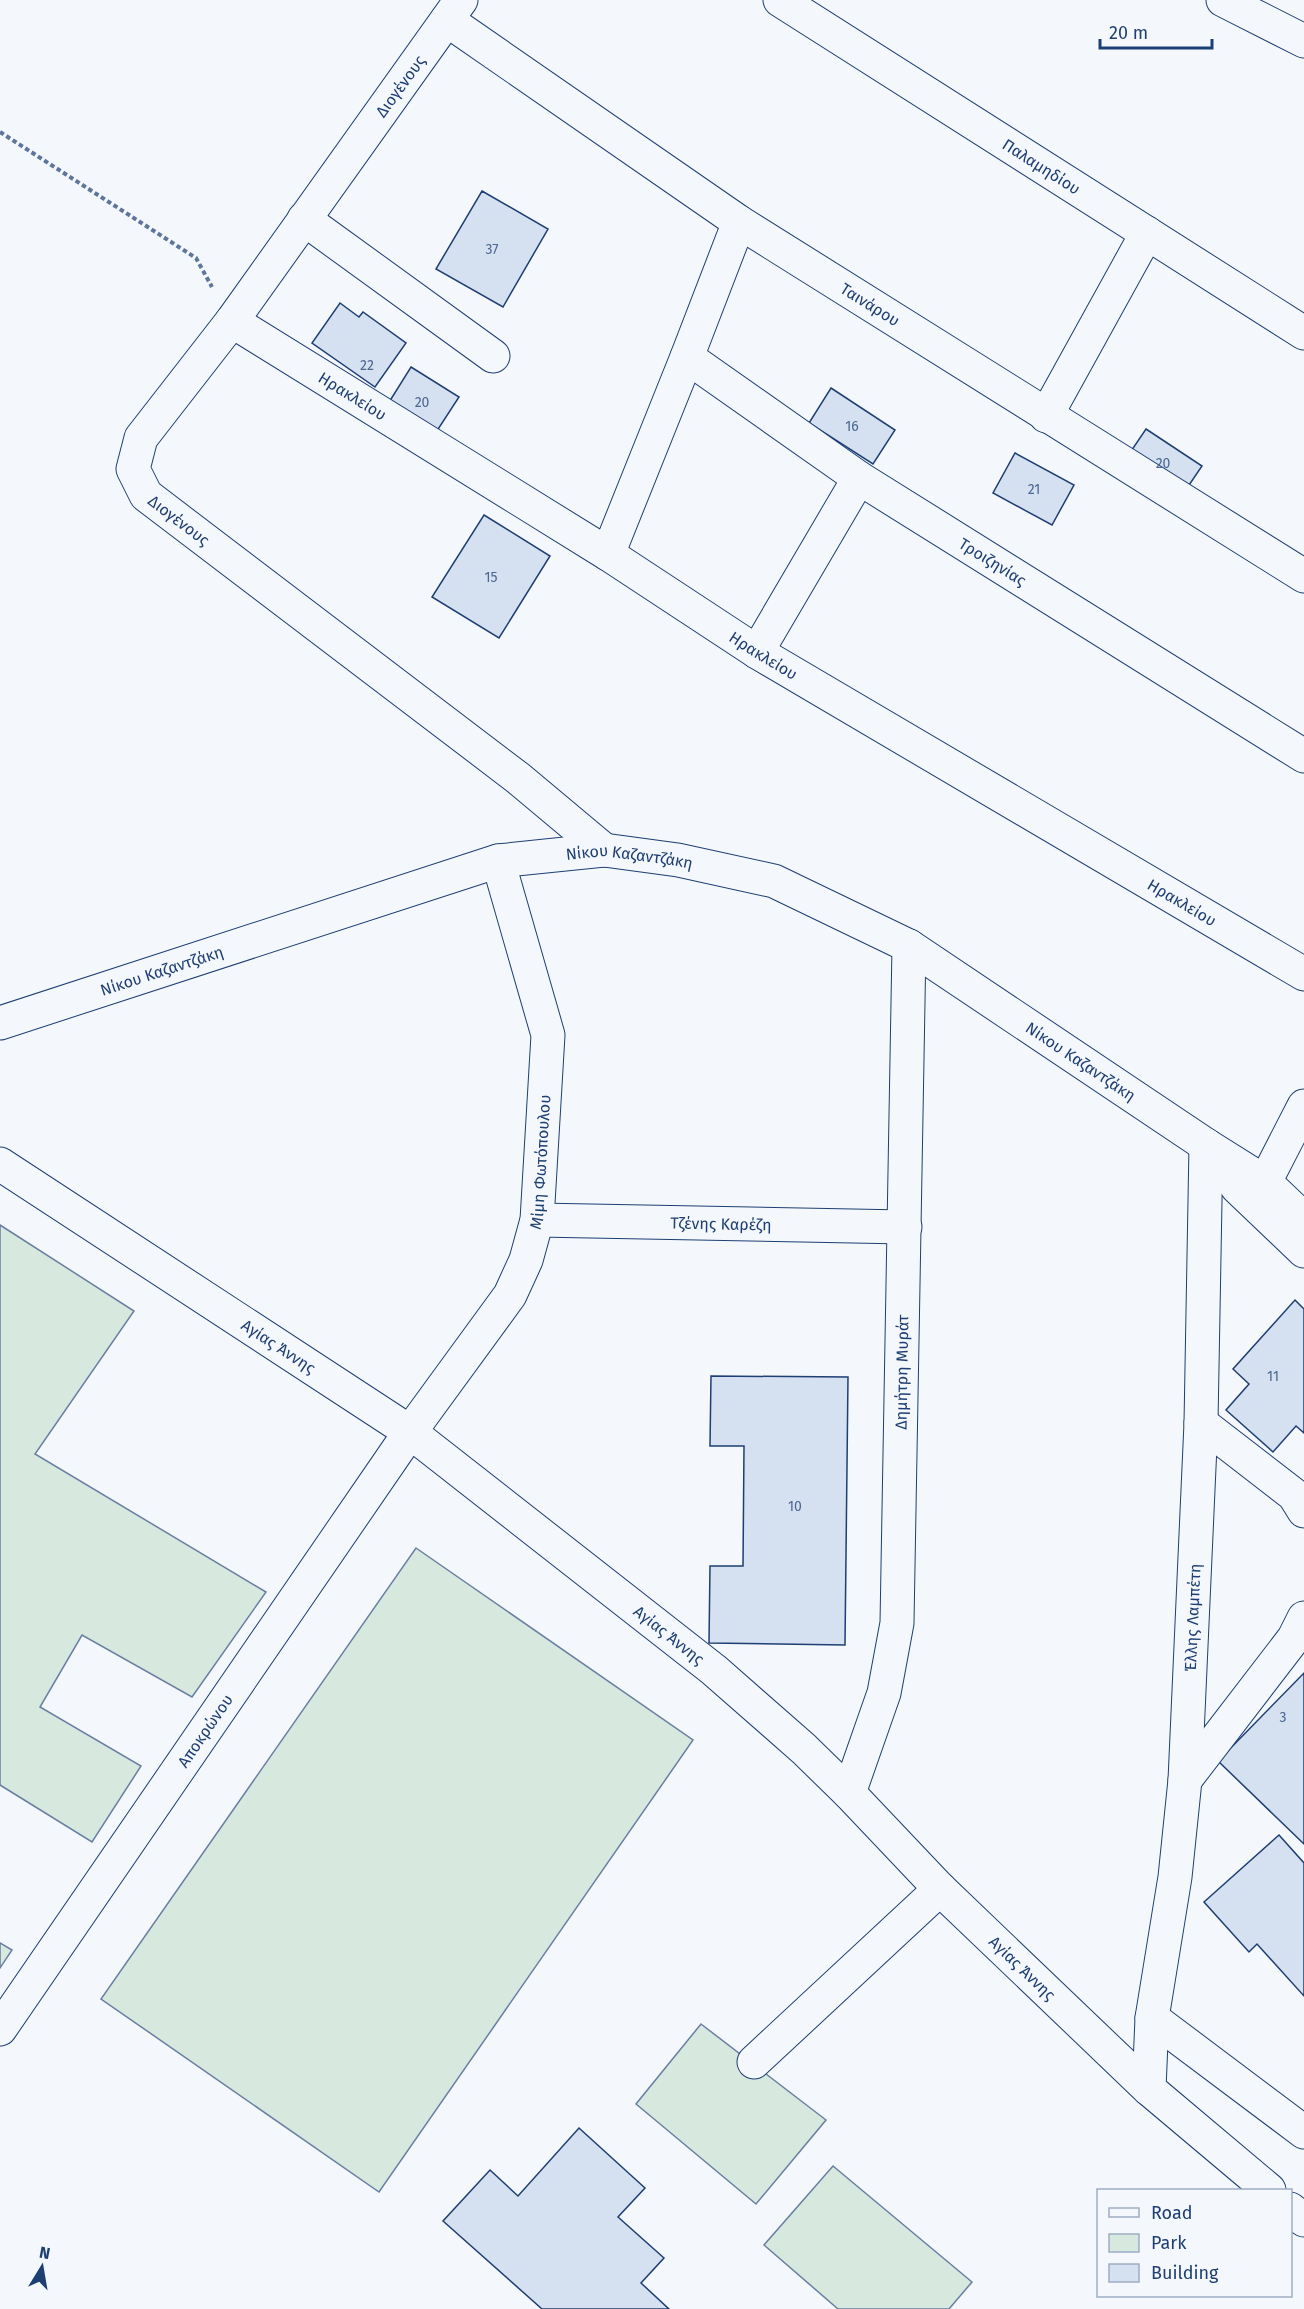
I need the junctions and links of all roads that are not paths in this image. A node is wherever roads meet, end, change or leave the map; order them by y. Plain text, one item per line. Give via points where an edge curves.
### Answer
1 (780, 0) edge
2 (1229, 2) edge
3 (454, 10) edge
4 (1304, 41) edge
5 (304, 219) junction
6 (739, 222) junction
7 (1147, 233) junction
8 (232, 321) junction
9 (1304, 333) edge
10 (493, 356) dead end
11 (687, 357) junction
12 (1046, 417) junction
13 (859, 478) junction
14 (608, 554) junction
15 (1304, 576) edge
16 (757, 652) junction
17 (1304, 756) edge
18 (604, 850) junction
19 (498, 861) junction
20 (909, 946) junction
21 (1304, 974) edge
22 (5, 1014) edge
23 (1304, 1106) edge
24 (1206, 1145) junction
25 (0, 1164) edge
26 (1265, 1182) junction
27 (1304, 1219) edge
28 (537, 1220) junction
29 (905, 1227) junction
30 (1304, 1251) edge
31 (1201, 1423) junction
32 (410, 1432) junction
33 (1304, 1511) edge
34 (1304, 1618) edge
35 (1185, 1780) junction
36 (849, 1793) junction
37 (940, 1889) junction
38 (1152, 2018) junction
39 (0, 2029) edge
40 (754, 2062) dead end
41 (1149, 2089) junction
42 (1299, 2122) edge
43 (1268, 2189) edge
44 (1292, 2211) edge
45 (1304, 2220) edge

1 - 7 street, Παλαμηδίου
2 - 4 street
3 - 5 street, Διογένους
3 - 6 street, Ταινάρου
5 - 8 street, Διογένους
5 - 10 street
6 - 11 street
6 - 12 street, Ταινάρου
7 - 9 street, Παλαμηδίου
7 - 12 street
8 - 14 street, Ηρακλείου
8 - 18 street, Διογένους via 141,438 133,469 146,495 518,778
11 - 13 street, Τροιζηνίας
11 - 14 street
12 - 15 street, Ταινάρου
13 - 16 street
13 - 17 street, Τροιζηνίας
14 - 16 street, Ηρακλείου
16 - 21 street, Ηρακλείου
18 - 19 street, Νίκου Καζαντζάκη
18 - 20 street, Νίκου Καζαντζάκη via 678,860 774,881
19 - 22 street, Νίκου Καζαντζάκη
19 - 28 street, Μίμη Φωτόπουλου via 548,1035
20 - 24 street, Νίκου Καζαντζάκη
20 - 29 street, Δημήτρη Μυράτ
23 - 26 street
24 - 26 street, Νίκου Καζαντζάκη
24 - 30 street, Νίκου Καζαντζάκη via 1237,1187
24 - 31 street, Έλλης Λαμπέτη
25 - 32 street, Αγίας Άννης
26 - 27 street, Νίκου Καζαντζάκη
28 - 29 street, Τζένης Καρέζη
28 - 32 street, Μίμη Φωτόπουλου via 526,1260 510,1295
29 - 36 street, Δημήτρη Μυράτ via 897,1623 884,1693
31 - 33 street via 1294,1495
31 - 35 street, Έλλης Λαμπέτη
32 - 36 street, Αγίας Άννης via 714,1670
32 - 39 street, Αποκρώνου
34 - 35 street via 1294,1638
35 - 38 street, Έλλης Λαμπέτη via 1175,1877
36 - 37 street, Αγίας Άννης
37 - 40 street
37 - 41 street, Αγίας Άννης
38 - 41 street, Έλλης Λαμπέτη
38 - 42 street
41 - 43 street, Αγίας Άννης
44 - 45 street

